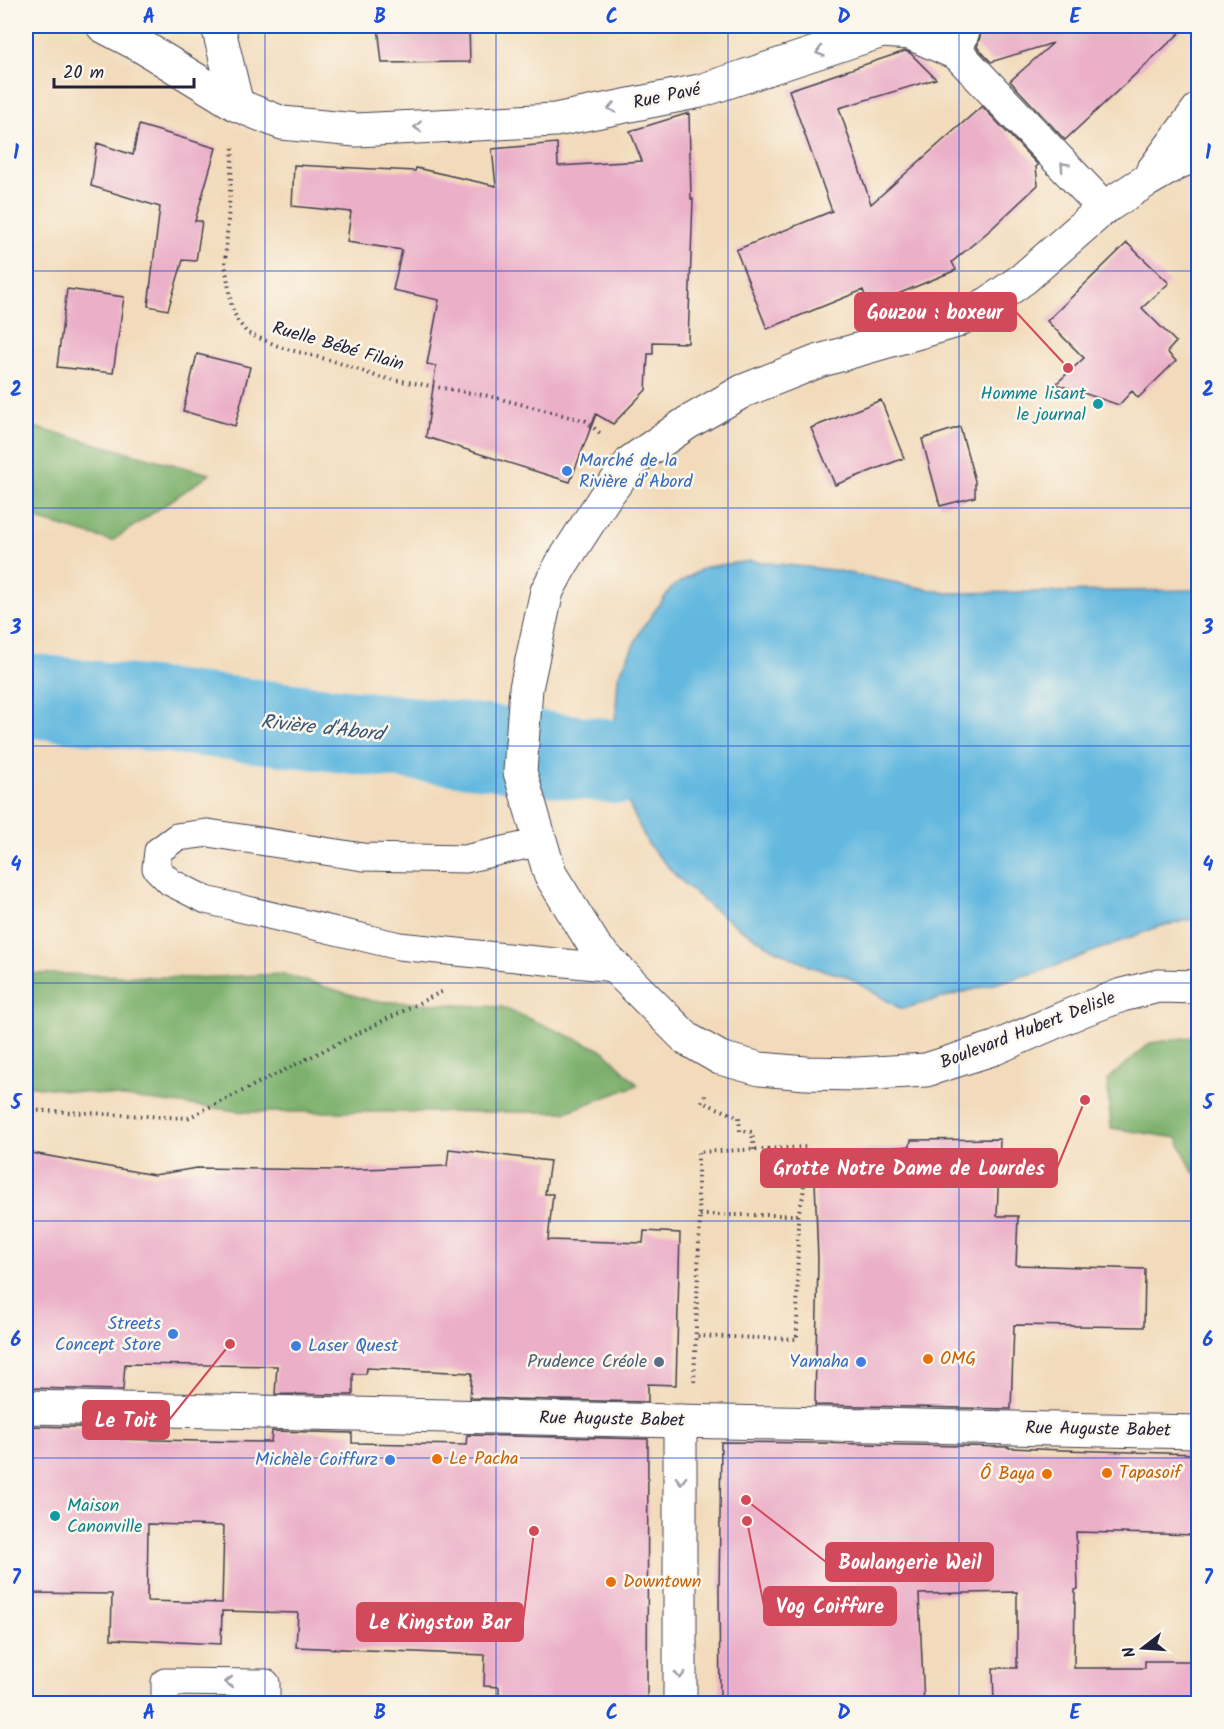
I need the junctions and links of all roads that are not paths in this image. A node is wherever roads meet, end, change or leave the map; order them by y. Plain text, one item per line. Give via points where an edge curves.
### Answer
1 (102, 26) edge
2 (218, 26) edge
3 (963, 40) edge
4 (237, 105) junction
5 (1198, 110) edge
6 (1198, 154) edge
7 (1146, 181) junction
8 (1104, 208) junction
9 (540, 842) junction
10 (614, 968) junction
11 (1198, 987) edge
12 (26, 1407) edge
13 (680, 1421) junction
14 (1198, 1432) edge
15 (165, 1704) edge
16 (266, 1704) edge
17 (680, 1704) edge

1 - 4 street, Rue Pavé
2 - 4 street
3 -> 4 street, Rue Pavé via 882,31 700,91 555,120 356,130 282,123
8 -> 3 street, Rue Pavé
5 - 7 street
6 - 7 street, Boulevard Hubert Delisle
7 - 8 street, Boulevard Hubert Delisle
8 - 9 street, Boulevard Hubert Delisle via 1023,279 954,322 819,361 743,391 632,461 547,591 526,688 520,772
9 - 10 street, Boulevard Hubert Delisle via 550,874 596,948
9 - 10 lane via 465,859 363,857 208,833 177,837 159,851 156,868 170,882 206,900 399,946
10 - 11 street, Boulevard Hubert Delisle via 687,1039 720,1058 771,1070 806,1073 926,1070 995,1048 1122,995 1158,986
12 - 13 street, Rue Auguste Babet
13 - 14 street, Rue Auguste Babet
13 -> 17 street
16 -> 15 lane via 266,1683 165,1682

